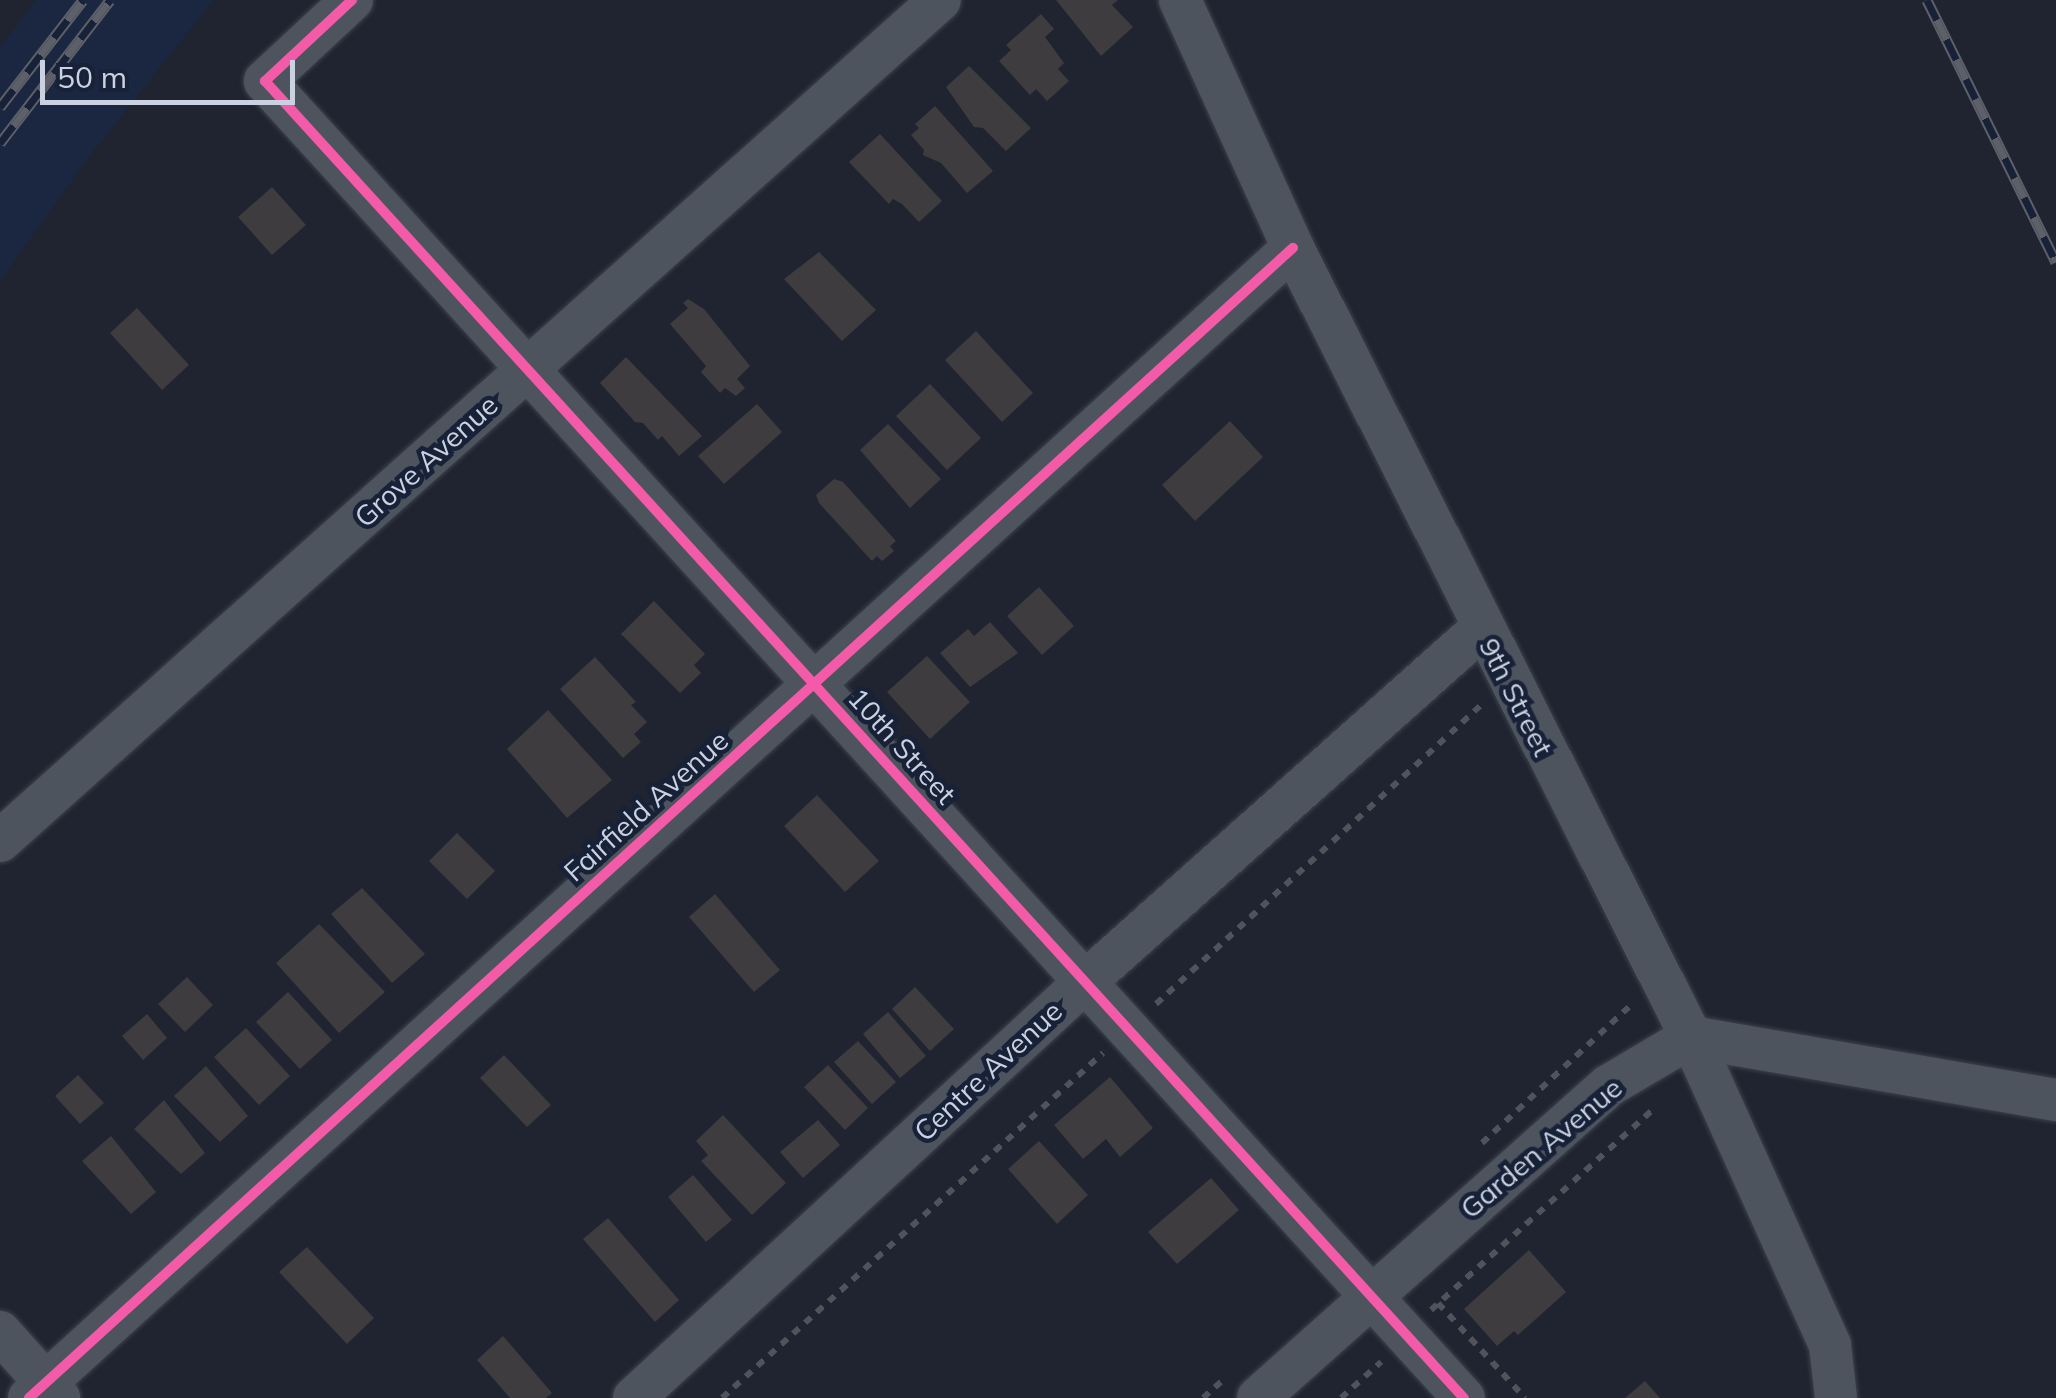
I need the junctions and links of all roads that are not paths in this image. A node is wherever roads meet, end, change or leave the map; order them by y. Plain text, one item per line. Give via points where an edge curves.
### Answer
1 (352, 0) edge
2 (940, 0) edge
3 (1180, 0) edge
4 (1293, 248) junction
5 (528, 370) junction
6 (1481, 629) junction
7 (814, 684) junction
8 (0, 841) edge
9 (1085, 982) junction
10 (1691, 1037) junction
11 (2056, 1100) edge
12 (1370, 1295) junction
13 (0, 1332) edge
14 (1245, 1385) edge
15 (44, 1393) edge
16 (634, 1398) edge
17 (1464, 1398) edge
18 (1836, 1398) edge

1 - 5 street, 10th Street via 265,80
2 - 5 street, Grove Avenue
3 - 4 street, 9th Street
4 - 6 street, 9th Street
4 - 7 street, Fairfield Avenue
5 - 7 street, 10th Street
5 - 8 street, Grove Avenue
6 - 9 street, Centre Avenue
6 - 10 street, 9th Street
7 - 9 street, 10th Street
7 - 15 street, Fairfield Avenue
9 - 12 street, 10th Street
9 - 16 street, Centre Avenue
10 - 11 street
10 - 12 street, Garden Avenue via 1608,1086
10 - 18 street, 9th Street via 1830,1346
12 - 14 street, Garden Avenue
12 - 17 street, 10th Street
13 - 15 street

